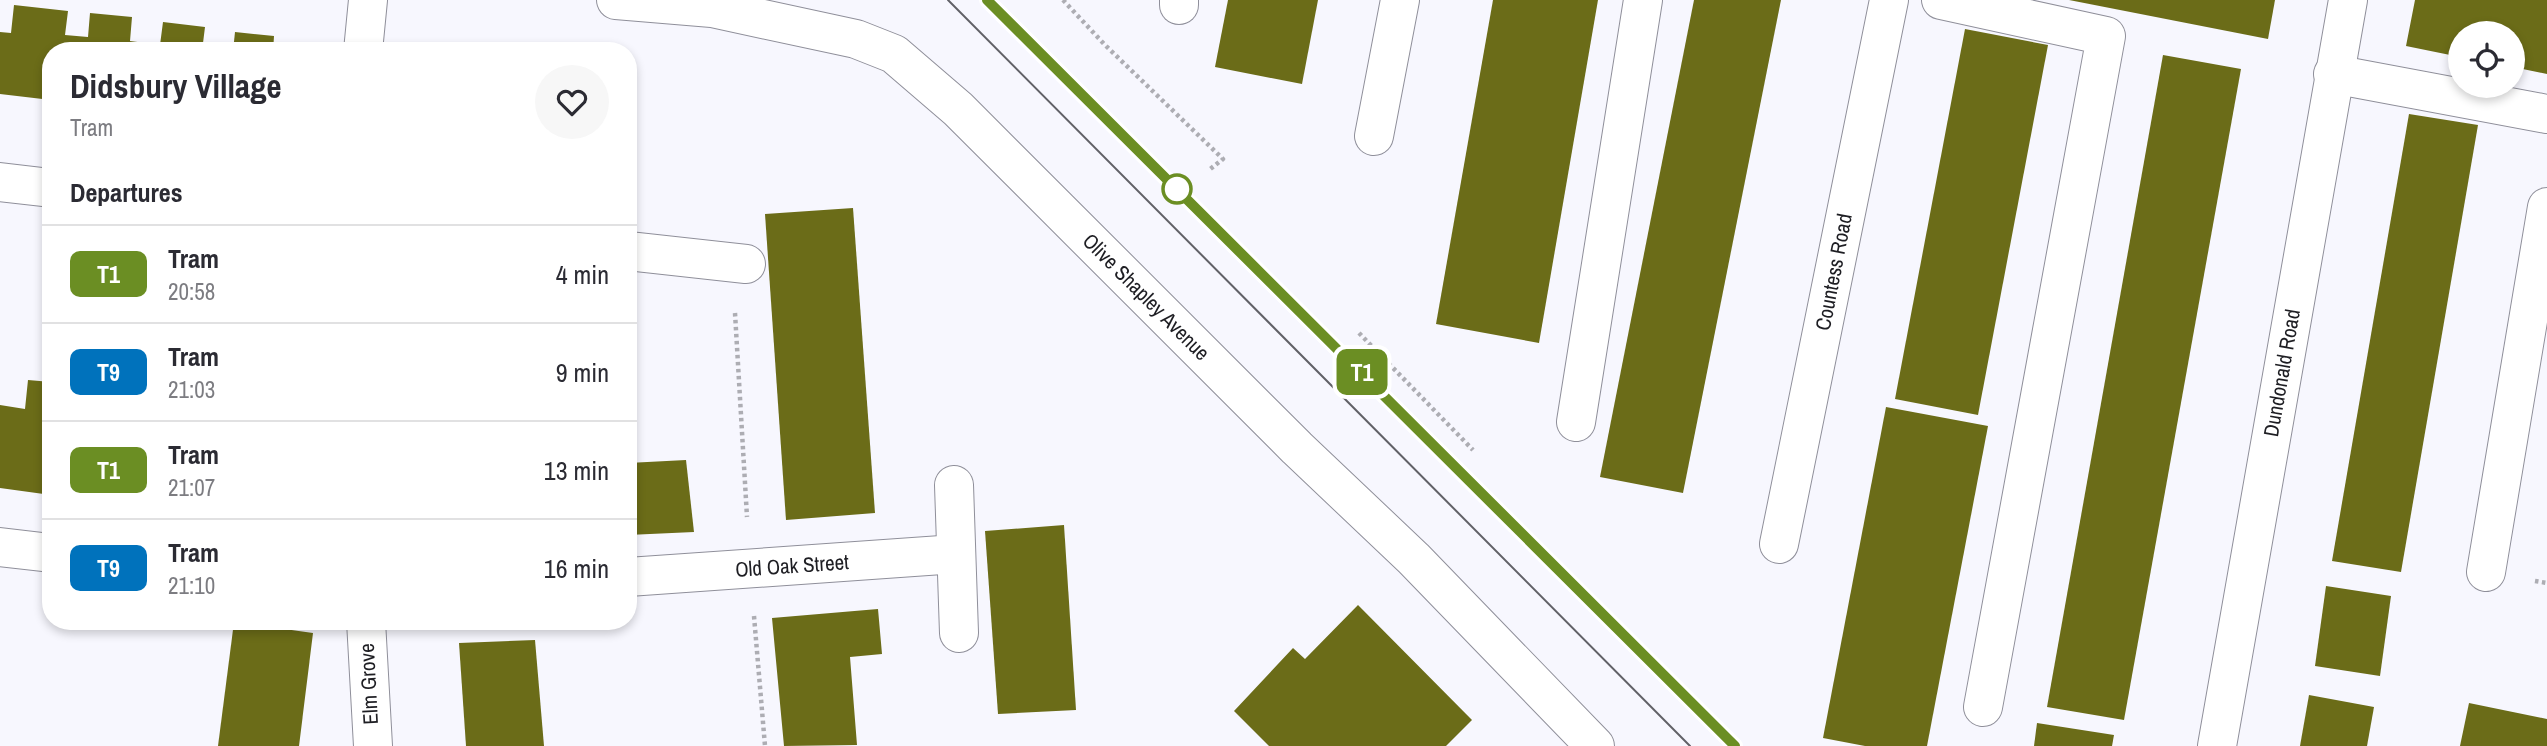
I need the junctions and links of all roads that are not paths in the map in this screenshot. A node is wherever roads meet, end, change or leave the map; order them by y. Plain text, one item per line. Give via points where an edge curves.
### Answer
1 (368, 0) edge
2 (616, 0) edge
3 (1400, 0) edge
4 (1643, 0) edge
5 (1889, 0) edge
6 (1941, 0) edge
7 (2348, 0) edge
8 (789, 11) edge
9 (364, 42) edge
10 (2333, 74) junction
11 (2547, 114) edge
12 (1374, 136) dead end
13 (0, 182) edge
14 (42, 187) edge
15 (2547, 207) edge
16 (637, 252) edge
17 (739, 263) road end
18 (1576, 422) dead end
19 (954, 485) dead end
20 (1779, 544) dead end
21 (0, 547) edge
22 (42, 552) edge
23 (956, 554) junction
24 (2486, 572) dead end
25 (637, 576) edge
26 (367, 630) edge
27 (959, 633) dead end
28 (1983, 707) dead end
29 (373, 746) edge
30 (1595, 746) edge
31 (2217, 746) edge

1 - 9 street
2 - 8 street, Olive Shapley Avenue
3 - 12 street
4 - 18 street
5 - 20 street, Countess Road
6 - 28 street via 2106,36
7 - 10 street, Dundonald Road
8 - 30 street, Olive Shapley Avenue via 894,54 958,109 1413,559
10 - 11 street
10 - 31 street, Dundonald Road
13 - 14 street
15 - 24 street
16 - 17 street
19 - 23 street
21 - 22 street
23 - 25 street, Old Oak Street
23 - 27 street
26 - 29 street, Elm Grove

